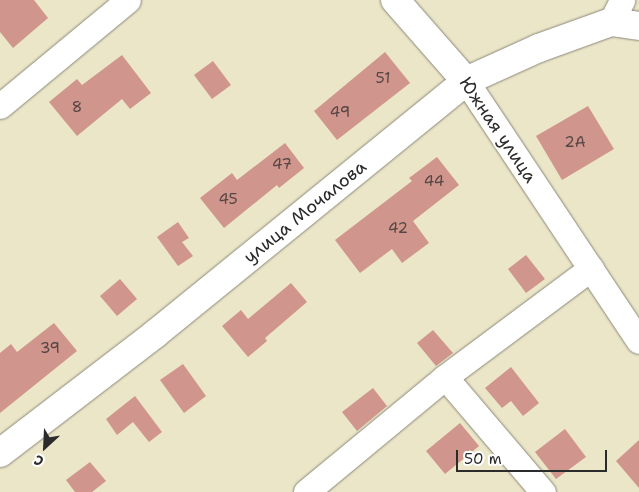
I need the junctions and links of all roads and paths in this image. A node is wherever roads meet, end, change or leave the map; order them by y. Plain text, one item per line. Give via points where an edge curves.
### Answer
1 (128, 0) edge
2 (395, 0) edge
3 (616, 11) edge
4 (639, 26) edge
5 (466, 81) junction
6 (0, 106) edge
7 (591, 268) junction
8 (639, 341) edge
9 (445, 377) junction
10 (0, 453) edge
11 (306, 492) edge
12 (543, 492) edge

1 - 6 street
2 - 5 street, Южная улица
3 - 4 street
3 - 5 street, улица Мочалова
5 - 7 street, Южная улица
5 - 10 street, улица Мочалова via 155,334
7 - 8 street, Южная улица
7 - 9 street
9 - 11 street
9 - 12 street

